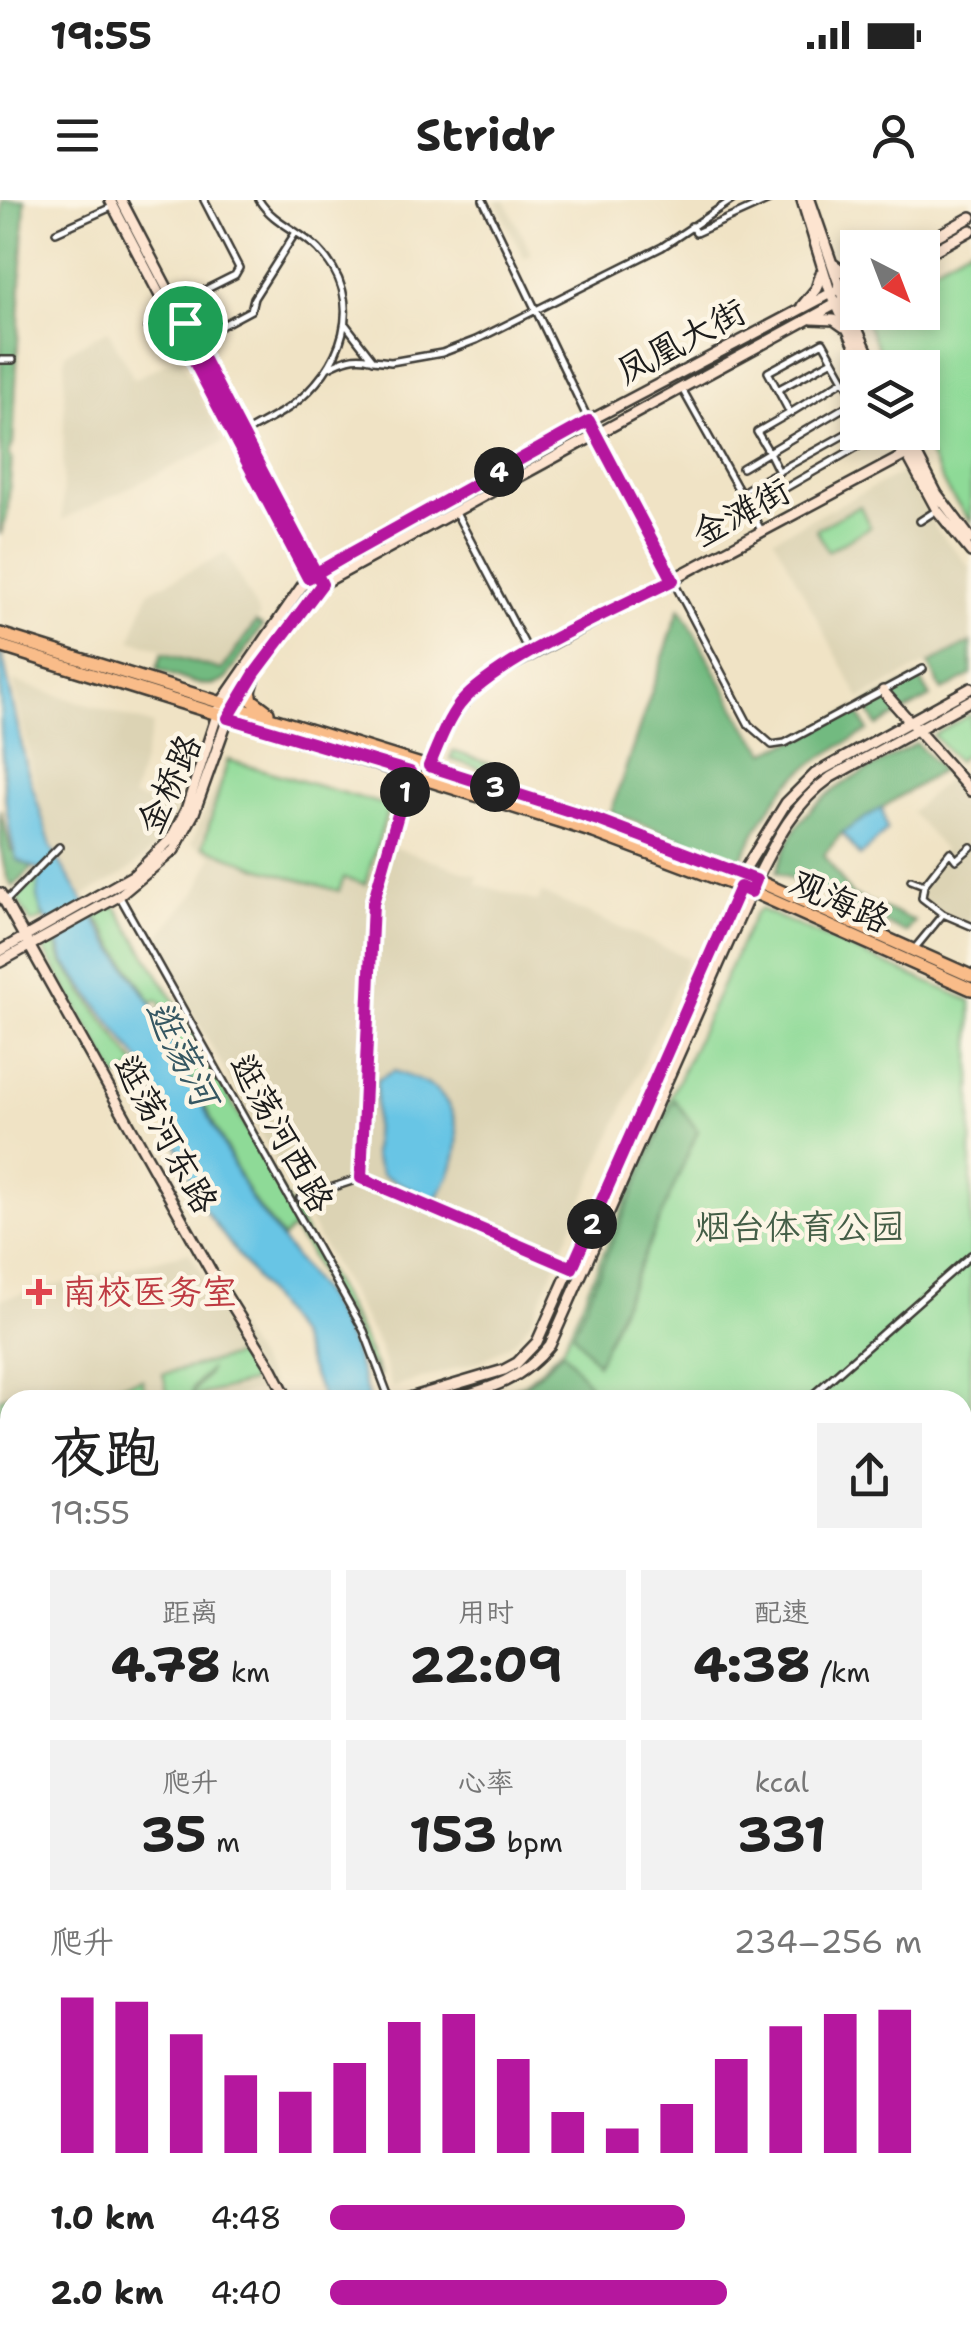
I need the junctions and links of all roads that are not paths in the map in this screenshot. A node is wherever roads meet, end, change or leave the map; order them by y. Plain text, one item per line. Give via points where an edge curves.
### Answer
1 (136, 200) edge
2 (204, 200) edge
3 (259, 200) edge
4 (483, 200) edge
5 (732, 200) edge
6 (770, 200) edge
7 (802, 200) edge
8 (810, 200) edge
9 (117, 203) edge
10 (971, 217) edge
11 (691, 226) junction
12 (971, 230) edge
13 (56, 232) dead end
14 (296, 232) junction
15 (940, 234) edge
16 (940, 247) edge
17 (827, 264) junction
18 (840, 270) edge
19 (840, 286) edge
20 (840, 288) edge
21 (831, 293) junction
22 (840, 302) joint
23 (210, 310) junction
24 (535, 310) junction
25 (797, 311) junction
26 (172, 319) junction
27 (805, 320) junction
28 (185, 323) junction
29 (840, 323) edge
30 (346, 325) junction
31 (148, 328) dead end
32 (0, 360) edge
33 (13, 360) dead end
34 (373, 360) junction
35 (833, 360) junction
36 (326, 368) junction
37 (840, 373) edge
38 (840, 382) edge
39 (660, 384) junction
40 (680, 387) junction
41 (778, 390) junction
42 (663, 397) junction
43 (840, 412) edge
44 (790, 413) junction
45 (589, 421) junction
46 (596, 433) junction
47 (243, 434) junction
48 (840, 437) edge
49 (852, 450) edge
50 (907, 450) edge
51 (908, 450) edge
52 (769, 452) junction
53 (909, 453) junction
54 (520, 460) junction
55 (742, 468) dead end
56 (527, 471) junction
57 (778, 472) junction
58 (747, 490) dead end
59 (756, 505) dead end
60 (454, 510) junction
61 (937, 510) junction
62 (283, 520) junction
63 (920, 521) dead end
64 (762, 532) junction
65 (971, 539) edge
66 (971, 552) edge
67 (346, 556) junction
68 (353, 566) junction
69 (312, 576) junction
70 (673, 580) junction
71 (318, 587) junction
72 (2, 641) edge
73 (531, 654) junction
74 (922, 669) dead end
75 (255, 673) junction
76 (971, 688) edge
77 (883, 691) junction
78 (971, 700) edge
79 (225, 711) junction
80 (280, 719) junction
81 (909, 722) junction
82 (917, 731) junction
83 (421, 772) junction
84 (971, 791) edge
85 (59, 847) dead end
86 (971, 848) edge
87 (911, 880) dead end
88 (748, 883) junction
89 (924, 885) junction
90 (119, 896) junction
91 (2, 898) edge
92 (89, 907) junction
93 (943, 914) junction
94 (971, 926) edge
95 (26, 942) junction
96 (914, 950) junction
97 (0, 951) edge
98 (0, 962) edge
99 (971, 976) edge
100 (971, 989) edge
101 (361, 1178) junction
102 (300, 1198) dead end
103 (971, 1255) edge
104 (572, 1268) junction
105 (283, 1390) edge
106 (386, 1390) edge
107 (438, 1390) edge
108 (481, 1390) edge
109 (818, 1390) edge

1 - 9 street
2 - 23 street via 239,268 200,292
3 - 14 street
4 - 24 street
5 - 11 street
6 - 11 street via 696,234
7 - 17 main road
8 - 17 main road
9 - 13 street
9 - 26 main road
9 - 28 main road
10 - 15 main road
11 - 24 street
12 - 16 main road
14 - 23 street via 250,310 219,327
14 - 30 street via 329,265
17 - 18 main road
17 - 19 main road
17 - 21 main road
17 - 25 main road
20 - 21 main road, 凤凰大街
21 - 22 main road
21 - 25 main road, 凤凰大街
22 - 27 main road, 凤凰大街
23 - 28 street
24 - 34 street via 442,353
24 - 45 street
25 - 39 main road, 凤凰大街
26 - 28 street
26 - 31 street
26 - 62 main road
27 - 29 main road
27 - 40 main road, 凤凰大街
28 - 47 main road
30 - 34 street
30 - 36 street
32 - 33 street
34 - 36 street via 360,356
35 - 37 street
35 - 41 street
35 - 41 street via 823,342 768,372
36 - 47 street via 289,407
38 - 44 street
39 - 42 main road via 645,399
39 - 45 main road, 凤凰大街
40 - 42 main road, 凤凰大街
40 - 64 street
41 - 44 street
42 - 46 main road, 凤凰大街
43 - 52 street
44 - 52 street via 757,432
45 - 46 street
45 - 54 main road, 凤凰大街
46 - 56 main road, 凤凰大街
46 - 70 street
47 - 62 main road
48 - 57 street
49 - 59 street
50 - 53 main road
51 - 53 main road
52 - 55 street
52 - 57 street
53 - 61 main road
53 - 64 main road, 金滩街
53 - 65 main road
54 - 56 main road via 537,458
54 - 67 main road, 凤凰大街
56 - 60 main road, 凤凰大街
57 - 58 street
60 - 68 main road, 凤凰大街
60 - 73 street
61 - 63 street
61 - 66 main road
62 - 69 main road
64 - 70 main road, 金滩街
67 - 68 main road via 362,552
67 - 69 main road, 凤凰大街
68 - 71 main road, 凤凰大街
69 - 71 main road
69 - 79 main road, 凤凰大街
70 - 73 main road, 金滩街
70 - 77 street via 749,725 766,742 796,738
71 - 75 main road, 凤凰大街
72 - 79 main road, 观海路
73 - 83 main road, 金滩街 via 464,700
74 - 77 street
75 - 79 main road, 凤凰大街
75 - 80 main road via 252,700
76 - 81 main road
77 - 81 main road
78 - 82 main road
79 - 80 main road, 观海路
79 - 83 main road, 观海路
79 - 90 main road, 金桥路 via 186,831 161,863
79 - 92 main road, 金桥路 via 171,839
80 - 83 main road, 观海路
81 - 82 main road
81 - 88 main road via 797,790
82 - 84 main road
82 - 88 main road via 815,788
83 - 88 main road, 观海路 via 598,820
83 - 101 street via 373,903
85 - 91 street
86 - 89 street via 956,860 950,852
87 - 89 street
88 - 96 main road, 观海路
88 - 100 main road, 观海路
88 - 104 main road
88 - 108 main road via 550,1344 508,1382
89 - 93 street via 922,898
90 - 92 main road, 金桥路
90 - 106 street, 逛荡河西路 via 364,1331
91 - 95 main road, 逛荡河东路
92 - 95 main road, 金桥路
93 - 94 street
93 - 96 street
95 - 97 main road, 金桥路
95 - 98 main road, 金桥路
95 - 105 main road, 逛荡河东路
96 - 99 main road, 观海路
101 - 102 street
101 - 104 street
103 - 109 street
104 - 107 main road via 544,1332 517,1363

